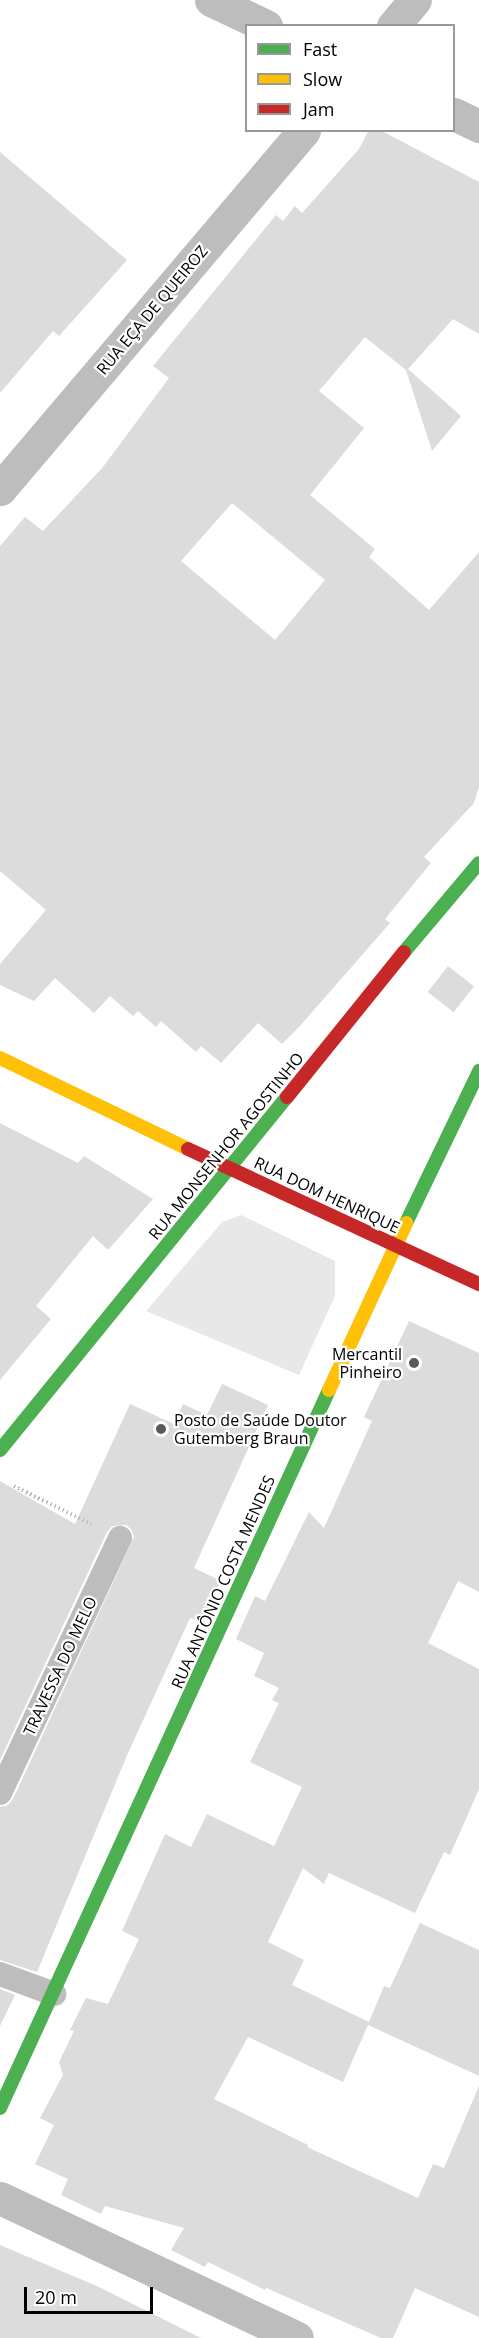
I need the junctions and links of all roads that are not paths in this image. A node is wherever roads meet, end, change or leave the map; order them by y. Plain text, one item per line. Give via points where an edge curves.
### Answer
1 (211, 0) edge
2 (415, 0) edge
3 (262, 24) edge
4 (395, 24) edge
5 (455, 115) edge
6 (479, 126) edge
7 (302, 132) edge
8 (0, 489) edge
9 (479, 863) edge
10 (0, 1058) edge
11 (479, 1071) edge
12 (230, 1169) junction
13 (395, 1244) junction
14 (479, 1284) edge
15 (0, 1450) edge
16 (120, 1538) road end
17 (0, 1793) edge
18 (0, 1974) edge
19 (54, 1994) junction
20 (0, 2108) edge
21 (0, 2198) edge
22 (297, 2338) edge

1 - 3 street
2 - 4 street
5 - 6 street
7 - 8 street, RUA EÇA DE QUEIROZ
9 - 12 street, RUA MONSENHOR AGOSTINHO
10 - 12 street, RUA DOM HENRIQUE
11 - 13 street, RUA ANTÔNIO COSTA MENDES
12 - 13 street, RUA DOM HENRIQUE
12 - 15 street, RUA MONSENHOR AGOSTINHO
13 - 14 street, RUA DOM HENRIQUE
13 - 19 street, RUA ANTÔNIO COSTA MENDES
16 - 17 lane, TRAVESSA DO MELO
18 - 19 lane
19 - 20 street, RUA ANTÔNIO COSTA MENDES
21 - 22 street

